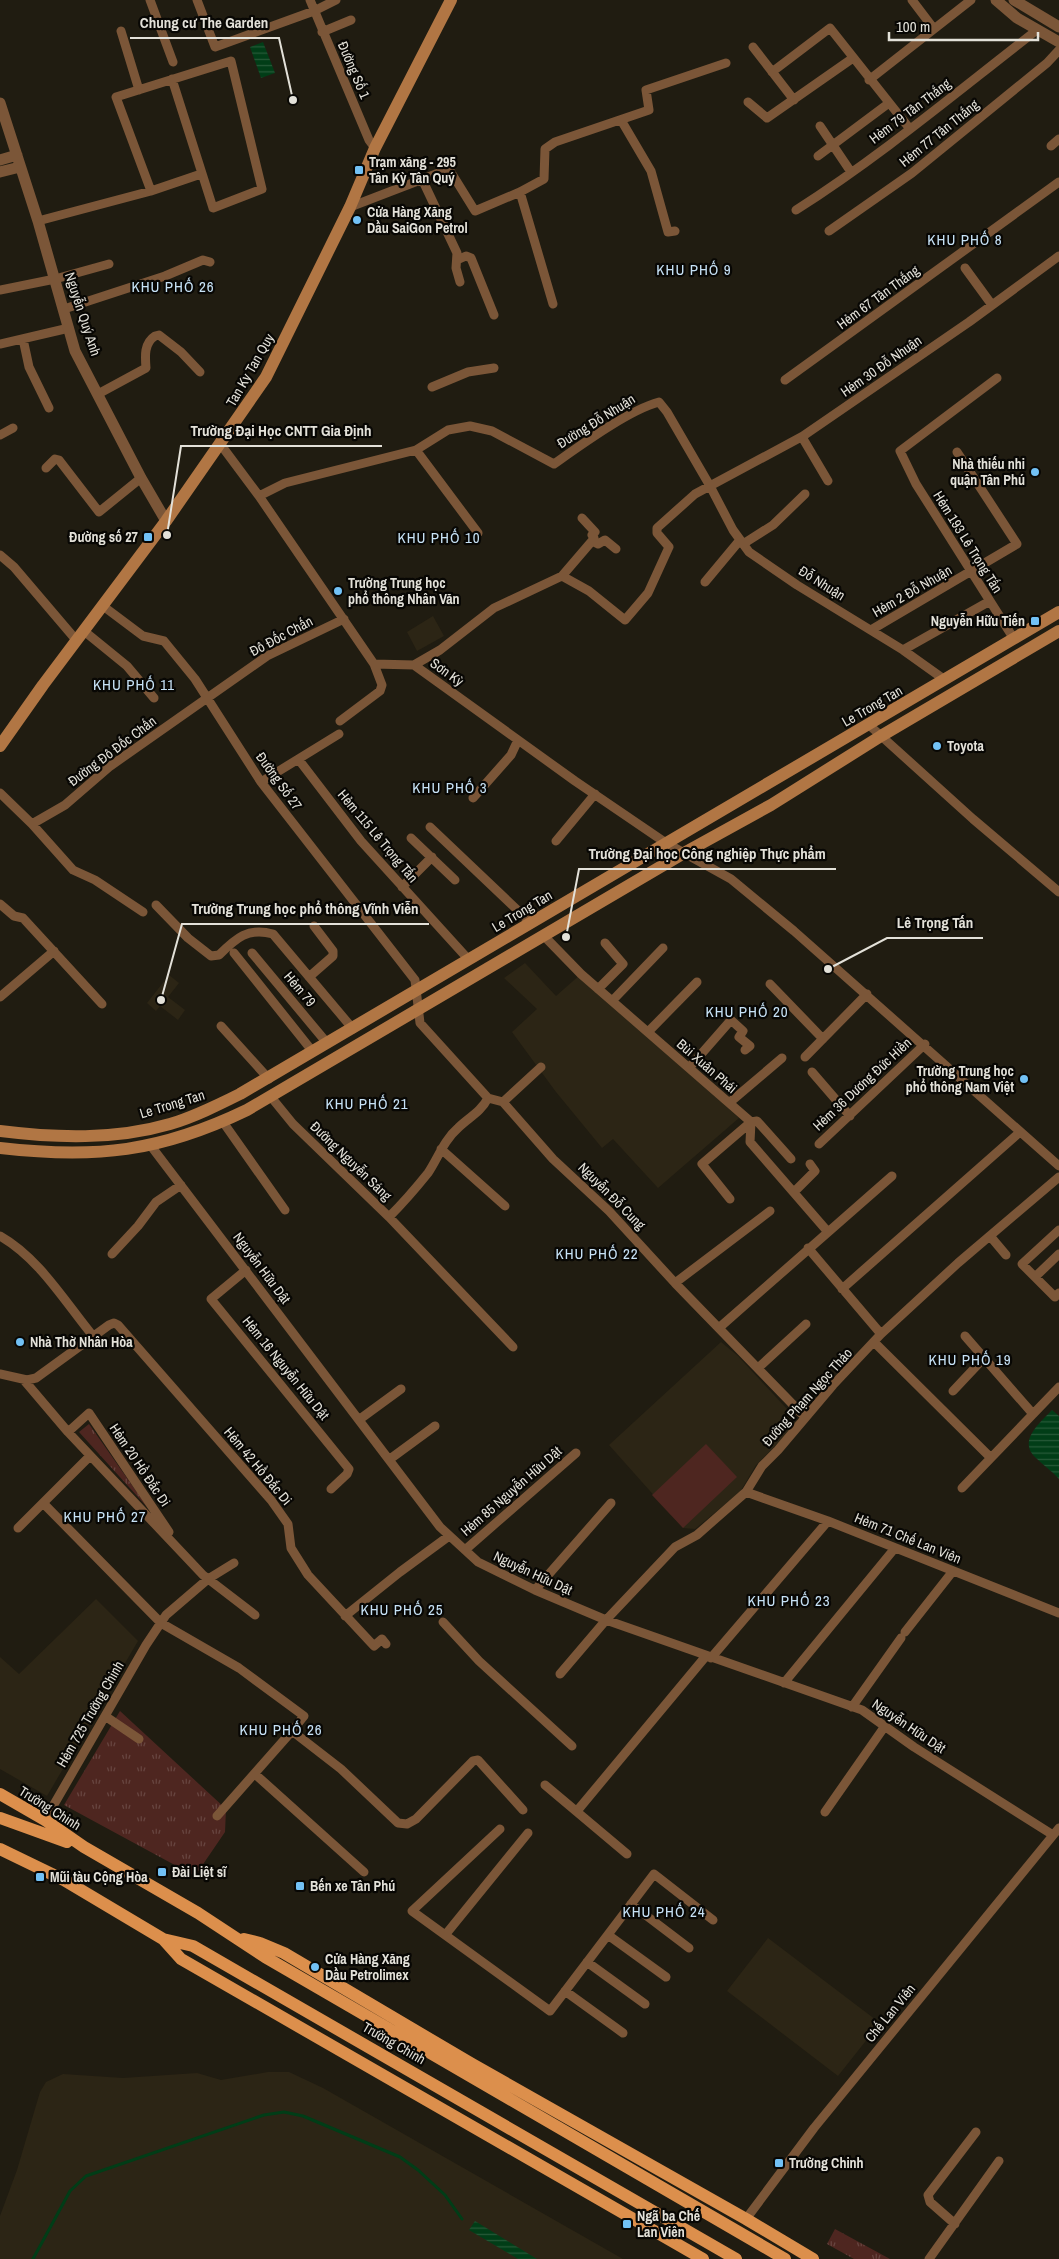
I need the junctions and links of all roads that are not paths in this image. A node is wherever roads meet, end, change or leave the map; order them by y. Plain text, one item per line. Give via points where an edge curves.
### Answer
1 (150, 0) edge
2 (198, 0) edge
3 (310, 0) edge
4 (336, 0) edge
5 (451, 0) edge
6 (912, 0) edge
7 (971, 0) edge
8 (996, 0) edge
9 (1014, 0) edge
10 (314, 10) junction
11 (1043, 18) junction
12 (351, 20) dead end
13 (934, 28) junction
14 (1059, 28) edge
15 (1037, 30) junction
16 (121, 31) dead end
17 (322, 32) junction
18 (1059, 42) edge
19 (753, 47) dead end
20 (1059, 50) edge
21 (853, 58) junction
22 (173, 62) dead end
23 (726, 63) dead end
24 (772, 72) junction
25 (172, 79) junction
26 (869, 80) junction
27 (139, 90) junction
28 (794, 100) junction
29 (748, 102) dead end
30 (889, 103) junction
31 (0, 104) edge
32 (621, 120) junction
33 (820, 126) dead end
34 (910, 129) junction
35 (1059, 139) edge
36 (834, 145) junction
37 (1051, 146) dead end
38 (376, 148) junction
39 (818, 156) dead end
40 (0, 160) edge
41 (18, 161) junction
42 (0, 172) edge
43 (851, 172) junction
44 (201, 174) junction
45 (422, 179) junction
46 (1059, 182) edge
47 (151, 191) junction
48 (520, 192) junction
49 (350, 207) junction
50 (796, 210) dead end
51 (38, 221) junction
52 (675, 231) dead end
53 (829, 231) dead end
54 (1059, 256) edge
55 (457, 260) junction
56 (210, 262) dead end
57 (110, 264) dead end
58 (965, 268) dead end
59 (55, 279) junction
60 (460, 282) dead end
61 (0, 290) edge
62 (553, 304) dead end
63 (992, 305) junction
64 (64, 309) junction
65 (494, 315) dead end
66 (69, 328) junction
67 (23, 339) junction
68 (0, 344) edge
69 (494, 368) dead end
70 (200, 372) dead end
71 (997, 378) dead end
72 (786, 380) dead end
73 (432, 387) dead end
74 (98, 394) junction
75 (49, 408) dead end
76 (13, 428) dead end
77 (0, 435) edge
78 (802, 437) junction
79 (221, 445) junction
80 (416, 450) junction
81 (957, 452) dead end
82 (46, 468) dead end
83 (141, 478) junction
84 (828, 481) dead end
85 (710, 486) junction
86 (805, 494) dead end
87 (259, 496) junction
88 (582, 518) dead end
89 (166, 521) junction
90 (478, 533) dead end
91 (592, 541) junction
92 (742, 542) junction
93 (616, 549) dead end
94 (0, 555) edge
95 (971, 572) junction
96 (562, 576) junction
97 (705, 582) dead end
98 (990, 601) junction
99 (103, 606) junction
100 (1059, 612) edge
101 (344, 620) junction
102 (871, 630) junction
103 (1059, 631) edge
104 (81, 636) junction
105 (1014, 640) junction
106 (903, 650) junction
107 (374, 664) junction
108 (414, 665) junction
109 (945, 680) junction
110 (154, 698) dead end
111 (208, 698) junction
112 (340, 720) dead end
113 (869, 725) junction
114 (339, 734) dead end
115 (881, 736) junction
116 (518, 740) junction
117 (0, 746) edge
118 (298, 760) junction
119 (260, 782) junction
120 (0, 793) edge
121 (595, 794) junction
122 (473, 798) dead end
123 (32, 824) junction
124 (430, 827) dead end
125 (411, 838) dead end
126 (556, 841) dead end
127 (666, 843) junction
128 (684, 853) junction
129 (432, 857) junction
130 (455, 880) dead end
131 (402, 887) junction
132 (1059, 892) edge
133 (0, 904) edge
134 (156, 905) dead end
135 (143, 912) dead end
136 (531, 923) junction
137 (314, 926) dead end
138 (544, 936) junction
139 (605, 943) dead end
140 (663, 948) dead end
141 (54, 951) junction
142 (234, 953) dead end
143 (252, 953) dead end
144 (469, 960) junction
145 (309, 976) junction
146 (697, 982) dead end
147 (770, 984) dead end
148 (598, 988) junction
149 (416, 992) junction
150 (867, 994) junction
151 (0, 997) edge
152 (612, 1001) junction
153 (102, 1004) dead end
154 (418, 1010) junction
155 (221, 1026) dead end
156 (353, 1029) junction
157 (648, 1032) junction
158 (823, 1039) junction
159 (327, 1043) junction
160 (925, 1044) junction
161 (745, 1050) dead end
162 (313, 1052) junction
163 (805, 1057) dead end
164 (782, 1058) dead end
165 (541, 1067) dead end
166 (689, 1068) junction
167 (812, 1072) dead end
168 (269, 1079) junction
169 (271, 1097) junction
170 (488, 1098) junction
171 (503, 1102) junction
172 (729, 1103) junction
173 (850, 1116) junction
174 (223, 1122) junction
175 (751, 1122) junction
176 (0, 1131) edge
177 (1020, 1132) junction
178 (819, 1144) dead end
179 (151, 1146) junction
180 (0, 1148) edge
181 (441, 1149) junction
182 (791, 1159) dead end
183 (810, 1164) dead end
184 (1059, 1166) edge
185 (892, 1176) dead end
186 (1059, 1177) edge
187 (180, 1185) junction
188 (794, 1192) junction
189 (730, 1199) dead end
190 (505, 1206) dead end
191 (285, 1210) dead end
192 (770, 1211) dead end
193 (389, 1217) junction
194 (1059, 1230) edge
195 (828, 1232) junction
196 (0, 1236) edge
197 (990, 1236) junction
198 (808, 1248) junction
199 (112, 1254) dead end
200 (1006, 1254) dead end
201 (1059, 1254) edge
202 (246, 1270) junction
203 (1035, 1277) junction
204 (675, 1283) junction
205 (842, 1289) junction
206 (1059, 1293) edge
207 (806, 1324) dead end
208 (720, 1327) junction
209 (882, 1334) junction
210 (93, 1336) junction
211 (965, 1336) dead end
212 (875, 1343) junction
213 (513, 1347) dead end
214 (984, 1358) junction
215 (758, 1368) junction
216 (0, 1374) edge
217 (23, 1379) junction
218 (1059, 1387) edge
219 (401, 1390) dead end
220 (953, 1391) dead end
221 (1033, 1414) junction
222 (805, 1417) junction
223 (360, 1419) junction
224 (434, 1426) dead end
225 (68, 1432) junction
226 (576, 1453) dead end
227 (90, 1456) junction
228 (990, 1457) junction
229 (390, 1459) junction
230 (962, 1488) dead end
231 (332, 1489) dead end
232 (746, 1492) junction
233 (611, 1503) dead end
234 (43, 1504) junction
235 (828, 1521) junction
236 (18, 1528) dead end
237 (450, 1536) junction
238 (895, 1548) junction
239 (465, 1550) junction
240 (184, 1555) junction
241 (234, 1563) dead end
242 (953, 1571) junction
243 (208, 1579) junction
244 (535, 1590) junction
245 (1059, 1613) edge
246 (255, 1615) dead end
247 (345, 1616) junction
248 (606, 1620) junction
249 (443, 1622) dead end
250 (161, 1623) junction
251 (386, 1644) dead end
252 (708, 1657) junction
253 (560, 1674) dead end
254 (784, 1683) junction
255 (852, 1706) junction
256 (105, 1716) junction
257 (885, 1726) junction
258 (292, 1731) junction
259 (139, 1739) dead end
260 (572, 1746) dead end
261 (255, 1774) junction
262 (545, 1786) dead end
263 (0, 1794) edge
264 (523, 1810) dead end
265 (577, 1811) junction
266 (825, 1812) dead end
267 (216, 1816) dead end
268 (0, 1818) edge
269 (45, 1820) junction
270 (500, 1829) dead end
271 (1057, 1831) edge
272 (528, 1833) dead end
273 (84, 1848) junction
274 (0, 1849) edge
275 (627, 1854) dead end
276 (364, 1872) dead end
277 (631, 1904) junction
278 (713, 1920) dead end
279 (446, 1934) junction
280 (608, 1935) junction
281 (234, 1937) junction
282 (163, 1939) junction
283 (689, 1948) dead end
284 (587, 1962) junction
285 (666, 1978) dead end
286 (565, 1991) junction
287 (645, 2004) dead end
288 (623, 2033) dead end
289 (370, 2047) junction
290 (382, 2074) junction
291 (976, 2132) dead end
292 (999, 2161) dead end
293 (746, 2219) junction
294 (955, 2224) junction
295 (703, 2259) edge
296 (736, 2259) edge
297 (785, 2259) edge
298 (814, 2259) edge
299 (929, 2259) edge

1 - 22 street
2 - 10 street via 215,47
3 - 10 street, Đường Số 1
4 - 10 street
5 - 38 main road, Tan Ky Tan Quy
6 - 13 street
7 - 13 street
8 - 15 street
9 - 11 street
10 - 17 street, Đường Số 1
11 - 14 street
11 - 15 street
12 - 17 street
13 - 26 street
15 - 18 street
15 - 34 street, Hẻm 79 Tân Thắng
16 - 27 street
17 - 38 street, Đường Số 1 via 369,140
19 - 24 street
20 - 53 street, Hẻm 77 Tân Thắng via 912,173
21 - 24 street via 830,28
21 - 26 street
21 - 28 street
23 - 32 street via 646,90 649,110
24 - 28 street
25 - 27 street
25 - 44 street
25 - 44 street via 230,61 262,189 213,208
26 - 30 street
27 - 47 street via 116,97
28 - 29 street via 767,118
30 - 34 street
30 - 36 street
31 - 41 street, Nguyễn Quý Anh
32 - 48 street via 555,142 545,149 544,179
32 - 52 street via 651,171 668,232
33 - 36 street
34 - 43 street, Hẻm 79 Tân Thắng
35 - 37 street
36 - 39 street
36 - 43 street
38 - 49 main road, Tan Ky Tan Quy
40 - 41 street
41 - 42 street
41 - 51 street, Nguyễn Quý Anh
43 - 50 street, Hẻm 79 Tân Thắng
44 - 47 street
45 - 48 street via 449,169 475,211
45 - 49 street
45 - 55 street via 450,234
46 - 72 street, Hẻm 67 Tân Thắng
47 - 51 street
48 - 62 street
49 - 79 main road, Tan Ky Tan Quy via 266,377
51 - 59 street, Nguyễn Quý Anh
54 - 63 street, Hẻm 30 Đỗ Nhuận
55 - 60 street
55 - 65 street via 466,256 471,258
56 - 64 street via 203,260
57 - 59 street
58 - 63 street
59 - 61 street
59 - 64 street, Nguyễn Quý Anh
63 - 78 street, Hẻm 30 Đỗ Nhuận
64 - 66 street, Nguyễn Quý Anh
66 - 67 street
66 - 74 street, Nguyễn Quý Anh via 76,351
67 - 68 street
67 - 75 street via 29,367
69 - 73 street via 468,372
70 - 74 street via 182,352 159,335 148,342 146,368
71 - 95 street, Hẻm 193 Lê Trọng Tấn via 900,451 916,484
74 - 83 street, Nguyễn Quý Anh
76 - 77 street
78 - 84 street
78 - 85 street, Hẻm 30 Đỗ Nhuận
79 - 87 street
79 - 89 main road, Tan Ky Tan Quy
80 - 85 street, Đường Đỗ Nhuận via 448,430 470,426 492,431 554,464 649,404 659,402 668,412
80 - 87 street via 284,483
80 - 90 street
81 - 95 street, Hẻm 2 Đỗ Nhuận via 1017,544
82 - 83 street via 55,459 59,460 100,512
83 - 89 street, Nguyễn Quý Anh
85 - 92 street, Đỗ Nhuận
85 - 96 street, Hẻm 30 Đỗ Nhuận via 695,494 657,528 656,533 669,547 648,593 626,620 589,591
86 - 92 street via 772,525
87 - 101 street
88 - 91 street via 595,532
89 - 99 main road, Tan Ky Tan Quy
91 - 93 street via 598,544 605,540
91 - 96 street
92 - 97 street
92 - 102 street, Đỗ Nhuận via 749,552 797,585
94 - 104 street
95 - 98 street, Hẻm 193 Lê Trọng Tấn
95 - 102 street, Hẻm 2 Đỗ Nhuận
96 - 108 street via 494,608 440,650
98 - 105 street, Hẻm 193 Lê Trọng Tấn
98 - 106 street
99 - 104 main road, Tan Ky Tan Quy
99 - 111 street, Đường Số 27 via 143,636 164,641
100 - 105 main road, Le Trong Tan
101 - 107 street
101 - 111 street, Đô Đốc Chấn via 266,656
102 - 106 street, Đỗ Nhuận
103 - 115 main road
104 - 110 street via 127,666
104 - 117 main road, Tan Ky Tan Quy
105 - 109 main road, Le Trong Tan
106 - 109 street, Đỗ Nhuận
107 - 108 street, Sơn Kỳ
107 - 112 street via 382,685 380,691
108 - 116 street, Sơn Kỳ
109 - 113 main road, Le Trong Tan
111 - 119 street, Đường Số 27
111 - 123 street, Đường Đô Đốc Chấn via 109,767 64,805
113 - 115 street
113 - 127 main road, Le Trong Tan
114 - 118 street
115 - 128 main road via 771,805
115 - 132 street
116 - 121 street, Sơn Kỳ
116 - 122 street via 511,755
118 - 119 street
118 - 131 street, Hẻm 115 Lê Trọng Tấn via 361,841
119 - 149 street, Đường Số 27 via 415,980
120 - 123 street
121 - 126 street
121 - 127 street, Sơn Kỳ
123 - 135 street via 73,870 95,880
124 - 136 street
125 - 129 street
127 - 128 street, Sơn Kỳ
127 - 136 main road, Le Trong Tan
128 - 138 main road
128 - 150 street, Sơn Kỳ via 731,880
129 - 130 street
129 - 131 street
131 - 144 street, Hẻm 115 Lê Trọng Tấn
133 - 141 street via 14,916 23,918
134 - 145 street via 210,956 220,955 238,936 262,931 273,934
136 - 144 main road, Le Trong Tan
137 - 145 street via 334,956
138 - 148 street, Bùi Xuân Phái
138 - 154 main road
139 - 148 street via 623,964
140 - 152 street
141 - 151 street
141 - 153 street
142 - 162 street
143 - 159 street, Hẻm 79
144 - 149 main road, Le Trong Tan
145 - 156 street
146 - 157 street
147 - 158 street
148 - 152 street, Bùi Xuân Phái
149 - 154 street
149 - 156 main road, Le Trong Tan
150 - 158 street
150 - 160 street, Sơn Kỳ
152 - 157 street, Bùi Xuân Phái
154 - 169 main road
154 - 170 street via 420,1024
155 - 168 street
156 - 159 main road, Le Trong Tan
157 - 166 street, Bùi Xuân Phái
158 - 163 street
159 - 162 main road, Le Trong Tan
160 - 173 street, Hẻm 36 Dương Đức Hiền
160 - 177 street, Sơn Kỳ
161 - 166 street via 750,1046 739,1037 743,1031 731,1020
162 - 168 main road, Le Trong Tan
164 - 172 street
165 - 171 street
166 - 172 street, Bùi Xuân Phái
167 - 173 street
168 - 176 main road, Le Trong Tan via 193,1116 145,1130 70,1136
169 - 174 main road
169 - 193 street, Đường Nguyễn Sáng via 293,1124
170 - 171 street
170 - 181 street, Đường Nguyễn Sáng
171 - 204 street, Nguyễn Đỗ Cung via 553,1159 609,1211
172 - 175 street, Bùi Xuân Phái
173 - 178 street, Hẻm 36 Dương Đức Hiền
174 - 179 main road via 186,1137
174 - 191 street
175 - 182 street, Bùi Xuân Phái via 756,1121
175 - 188 street via 750,1142
175 - 189 street via 702,1164
177 - 184 street, Sơn Kỳ
177 - 205 street
179 - 180 main road via 76,1153
179 - 187 street, Nguyễn Hữu Dật
181 - 190 street
181 - 193 street, Đường Nguyễn Sáng via 428,1172
183 - 188 street via 815,1171
185 - 195 street
186 - 197 street, Đường Phạm Ngọc Thảo
187 - 199 street via 156,1202
187 - 202 street, Nguyễn Hữu Dật
188 - 195 street
192 - 204 street
193 - 213 street
194 - 203 street via 1022,1264
195 - 198 street
196 - 210 street via 30,1258
197 - 200 street
197 - 209 street, Đường Phạm Ngọc Thảo
198 - 205 street
198 - 208 street
201 - 203 street
202 - 223 street, Nguyễn Hữu Dật
202 - 231 street, Hẻm 16 Nguyễn Hữu Dật via 211,1299 349,1469
203 - 206 street via 1055,1297
204 - 208 street, Nguyễn Đỗ Cung
205 - 209 street
207 - 215 street
208 - 215 street, Nguyễn Đỗ Cung
209 - 212 street, Đường Phạm Ngọc Thảo
210 - 217 street via 40,1376
210 - 247 street, Hẻm 42 Hồ Đắc Di via 114,1323 125,1332 271,1500 288,1524 291,1548 308,1575
211 - 214 street
212 - 222 street, Đường Phạm Ngọc Thảo
212 - 228 street
214 - 220 street
214 - 221 street
215 - 222 street, Nguyễn Đỗ Cung
216 - 217 street
217 - 225 street, Hẻm 20 Hồ Đắc Di
218 - 221 street
219 - 223 street
221 - 228 street
222 - 232 street, Đường Phạm Ngọc Thảo via 762,1466
223 - 229 street, Nguyễn Hữu Dật
224 - 229 street
225 - 227 street, Hẻm 20 Hồ Đắc Di
225 - 240 street, Hẻm 20 Hồ Đắc Di via 89,1413
226 - 239 street, Hẻm 85 Nguyễn Hữu Dật
227 - 234 street
227 - 240 street, Hẻm 20 Hồ Đắc Di
228 - 230 street
229 - 237 street, Nguyễn Hữu Dật
232 - 235 street, Hẻm 71 Chế Lan Viên
232 - 248 street, Đường Phạm Ngọc Thảo via 697,1535 675,1547
233 - 244 street
234 - 236 street
234 - 250 street
235 - 238 street, Hẻm 71 Chế Lan Viên
235 - 252 street
237 - 239 street, Nguyễn Hữu Dật
237 - 247 street
238 - 242 street, Hẻm 71 Chế Lan Viên
238 - 254 street
239 - 244 street, Nguyễn Hữu Dật via 478,1562
240 - 243 street, Hẻm 20 Hồ Đắc Di
241 - 243 street, Hẻm 725 Trường Chinh
242 - 245 street, Hẻm 71 Chế Lan Viên
242 - 255 street
243 - 246 street, Hẻm 20 Hồ Đắc Di
243 - 250 street, Hẻm 725 Trường Chinh
244 - 248 street, Nguyễn Hữu Dật
247 - 251 street, Hẻm 42 Hồ Đắc Di via 374,1646 382,1639
248 - 252 street, Nguyễn Hữu Dật
248 - 253 street, Đường Phạm Ngọc Thảo
249 - 260 street via 479,1661
250 - 256 street, Hẻm 725 Trường Chinh
250 - 258 street via 239,1668 304,1716
252 - 254 street, Nguyễn Hữu Dật
252 - 265 street
254 - 255 street, Nguyễn Hữu Dật
255 - 257 street, Nguyễn Hữu Dật
256 - 259 street
256 - 269 street, Hẻm 725 Trường Chinh
257 - 266 street
257 - 271 street, Nguyễn Hữu Dật
258 - 261 street
258 - 264 street via 342,1769 398,1823 407,1824 416,1819 473,1761 478,1760
261 - 267 street
261 - 276 street
262 - 265 street
263 - 269 main road, Trường Chinh
265 - 275 street
268 - 273 main road, Trường Chinh
269 - 273 main road, Trường Chinh
270 - 279 street via 412,1911
271 - 293 street, Chế Lan Viên via 814,2128
272 - 279 street
273 - 281 main road, Trường Chinh
274 - 282 main road, Trường Chinh via 64,1880
277 - 278 street via 654,1874
277 - 280 street
277 - 283 street
279 - 286 street via 550,2011
280 - 284 street
280 - 285 street
281 - 293 main road, Trường Chinh via 260,1942 284,1953
281 - 297 main road, Trường Chinh
282 - 289 main road, Trường Chinh via 193,1946
282 - 290 main road, Trường Chinh via 181,1959
284 - 286 street
284 - 287 street
286 - 288 street
289 - 290 main road
289 - 296 main road, Trường Chinh
290 - 295 main road, Trường Chinh
291 - 294 street via 928,2195 930,2202
292 - 294 street
293 - 298 main road, Trường Chinh
294 - 299 street

